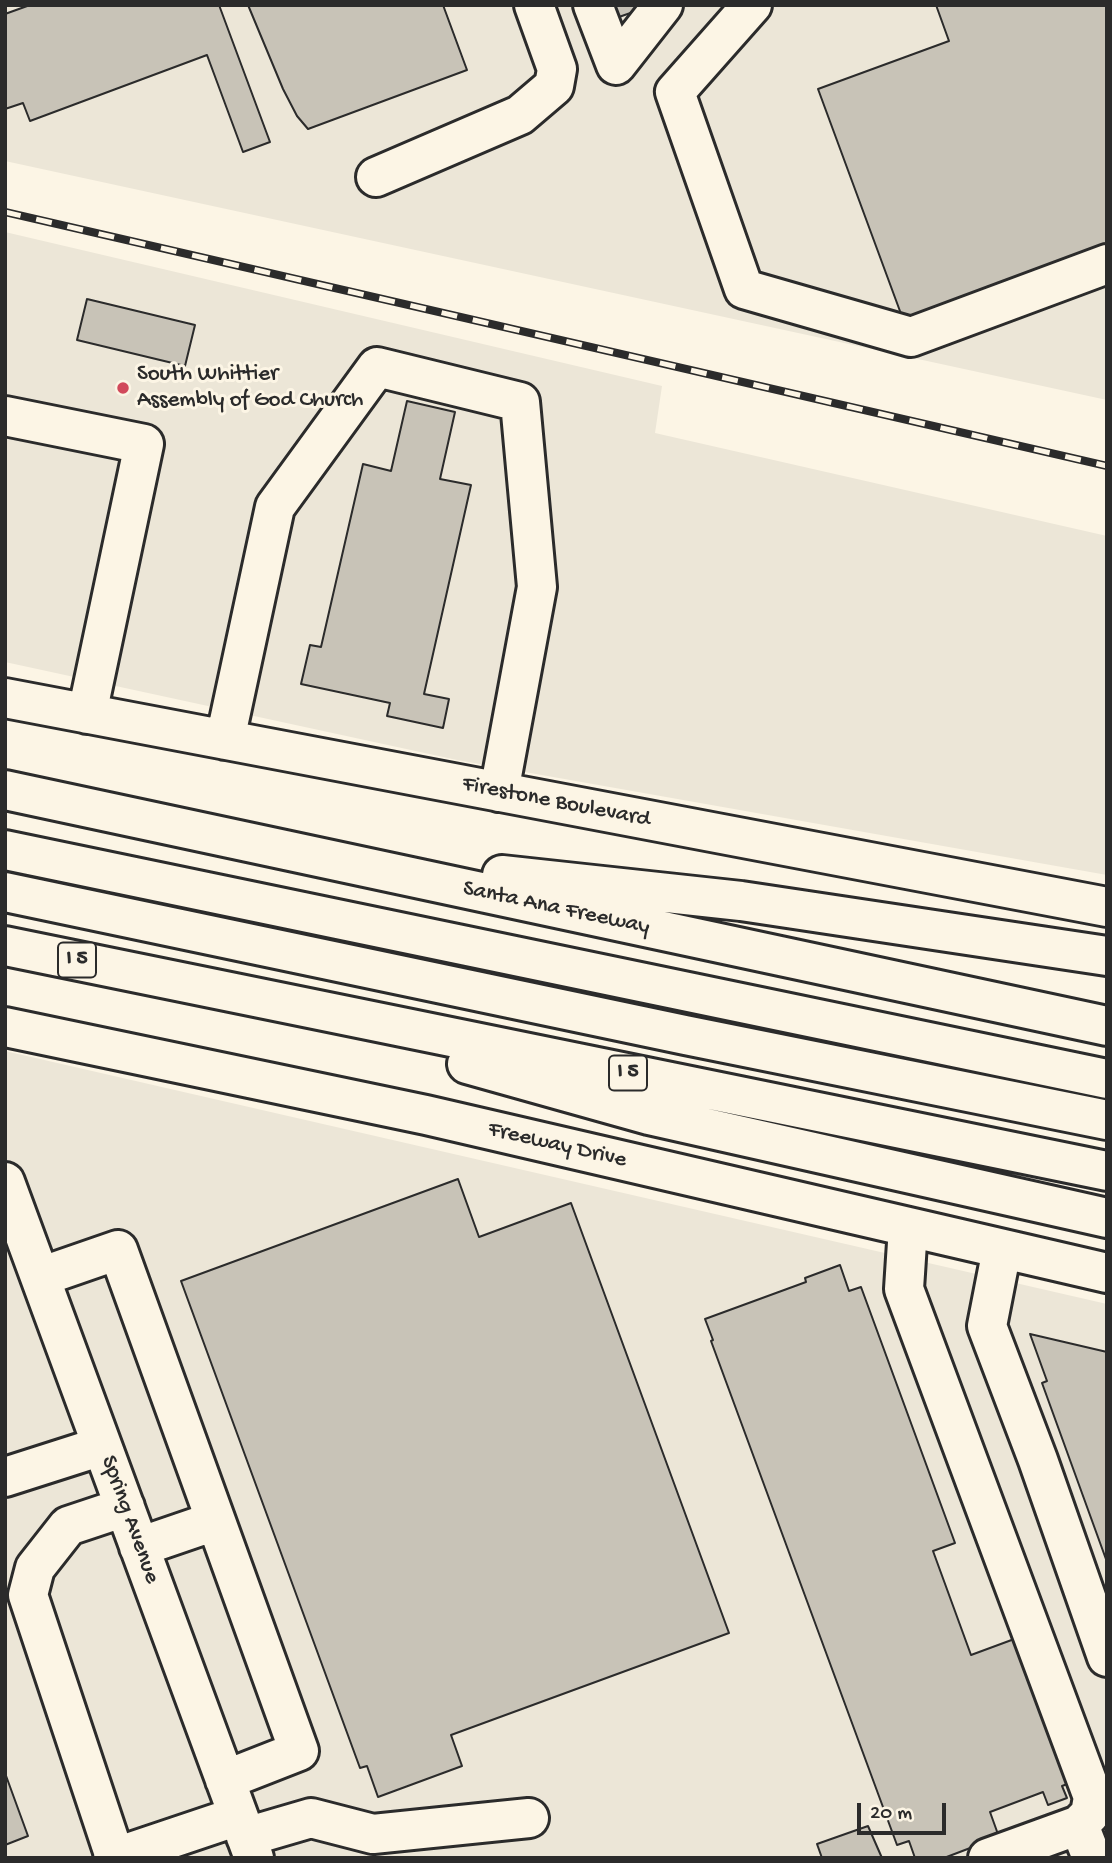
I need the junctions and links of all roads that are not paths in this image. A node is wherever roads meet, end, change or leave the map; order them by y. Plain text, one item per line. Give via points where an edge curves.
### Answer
1 (534, 5) edge
2 (593, 5) edge
3 (663, 5) edge
4 (752, 5) edge
5 (376, 177) dead end
6 (1107, 264) edge
7 (5, 416) edge
8 (5, 698) edge
9 (87, 714) junction
10 (225, 740) junction
11 (5, 790) edge
12 (499, 792) junction
13 (5, 850) edge
14 (297, 854) junction
15 (5, 892) edge
16 (1107, 907) edge
17 (5, 946) edge
18 (1107, 956) edge
19 (148, 975) junction
20 (1107, 1026) edge
21 (5, 1027) edge
22 (1107, 1079) edge
23 (1107, 1120) edge
24 (1107, 1171) edge
25 (5, 1182) edge
26 (1107, 1218) edge
27 (908, 1227) junction
28 (1002, 1249) junction
29 (1107, 1273) edge
30 (40, 1277) junction
31 (102, 1446) junction
32 (5, 1476) edge
33 (125, 1507) junction
34 (215, 1521) junction
35 (139, 1547) junction
36 (1107, 1657) edge
37 (225, 1780) junction
38 (529, 1818) dead end
39 (246, 1837) edge
40 (1085, 1841) edge
41 (114, 1857) edge
42 (988, 1858) edge

1 - 5 main road via 557,69 554,86 520,115
2 - 3 main road via 616,65
4 - 6 main road via 675,92 744,289 911,337
7 - 9 main road via 144,444
8 - 9 main road, Firestone Boulevard
9 - 10 main road, Firestone Boulevard
10 - 12 main road, Firestone Boulevard
10 - 12 main road via 275,507 377,367 520,402 537,587
11 - 14 main road, Santa Ana Freeway
12 - 16 main road, Firestone Boulevard
13 - 22 main road
14 - 18 main road via 741,901
14 - 20 main road, Santa Ana Freeway
15 - 23 main road
17 - 19 main road, I 5
19 - 24 main road, I 5
19 - 26 main road via 649,1115
21 - 27 main road, Freeway Drive via 426,1115
25 - 30 main road, Spring Avenue
27 - 28 main road, Freeway Drive
27 - 40 main road via 904,1289 1093,1797
28 - 29 main road, Freeway Drive
28 - 36 main road via 987,1326
30 - 31 main road, Spring Avenue
30 - 34 main road via 118,1250
31 - 32 main road
31 - 33 main road, Spring Avenue
33 - 35 main road, Spring Avenue
33 - 41 main road via 68,1526 35,1568 28,1595
34 - 35 main road
34 - 37 main road via 299,1751
35 - 37 main road, Spring Avenue
37 - 39 main road, Spring Avenue
38 - 39 main road via 373,1834 311,1818
39 - 41 main road
40 - 42 main road

